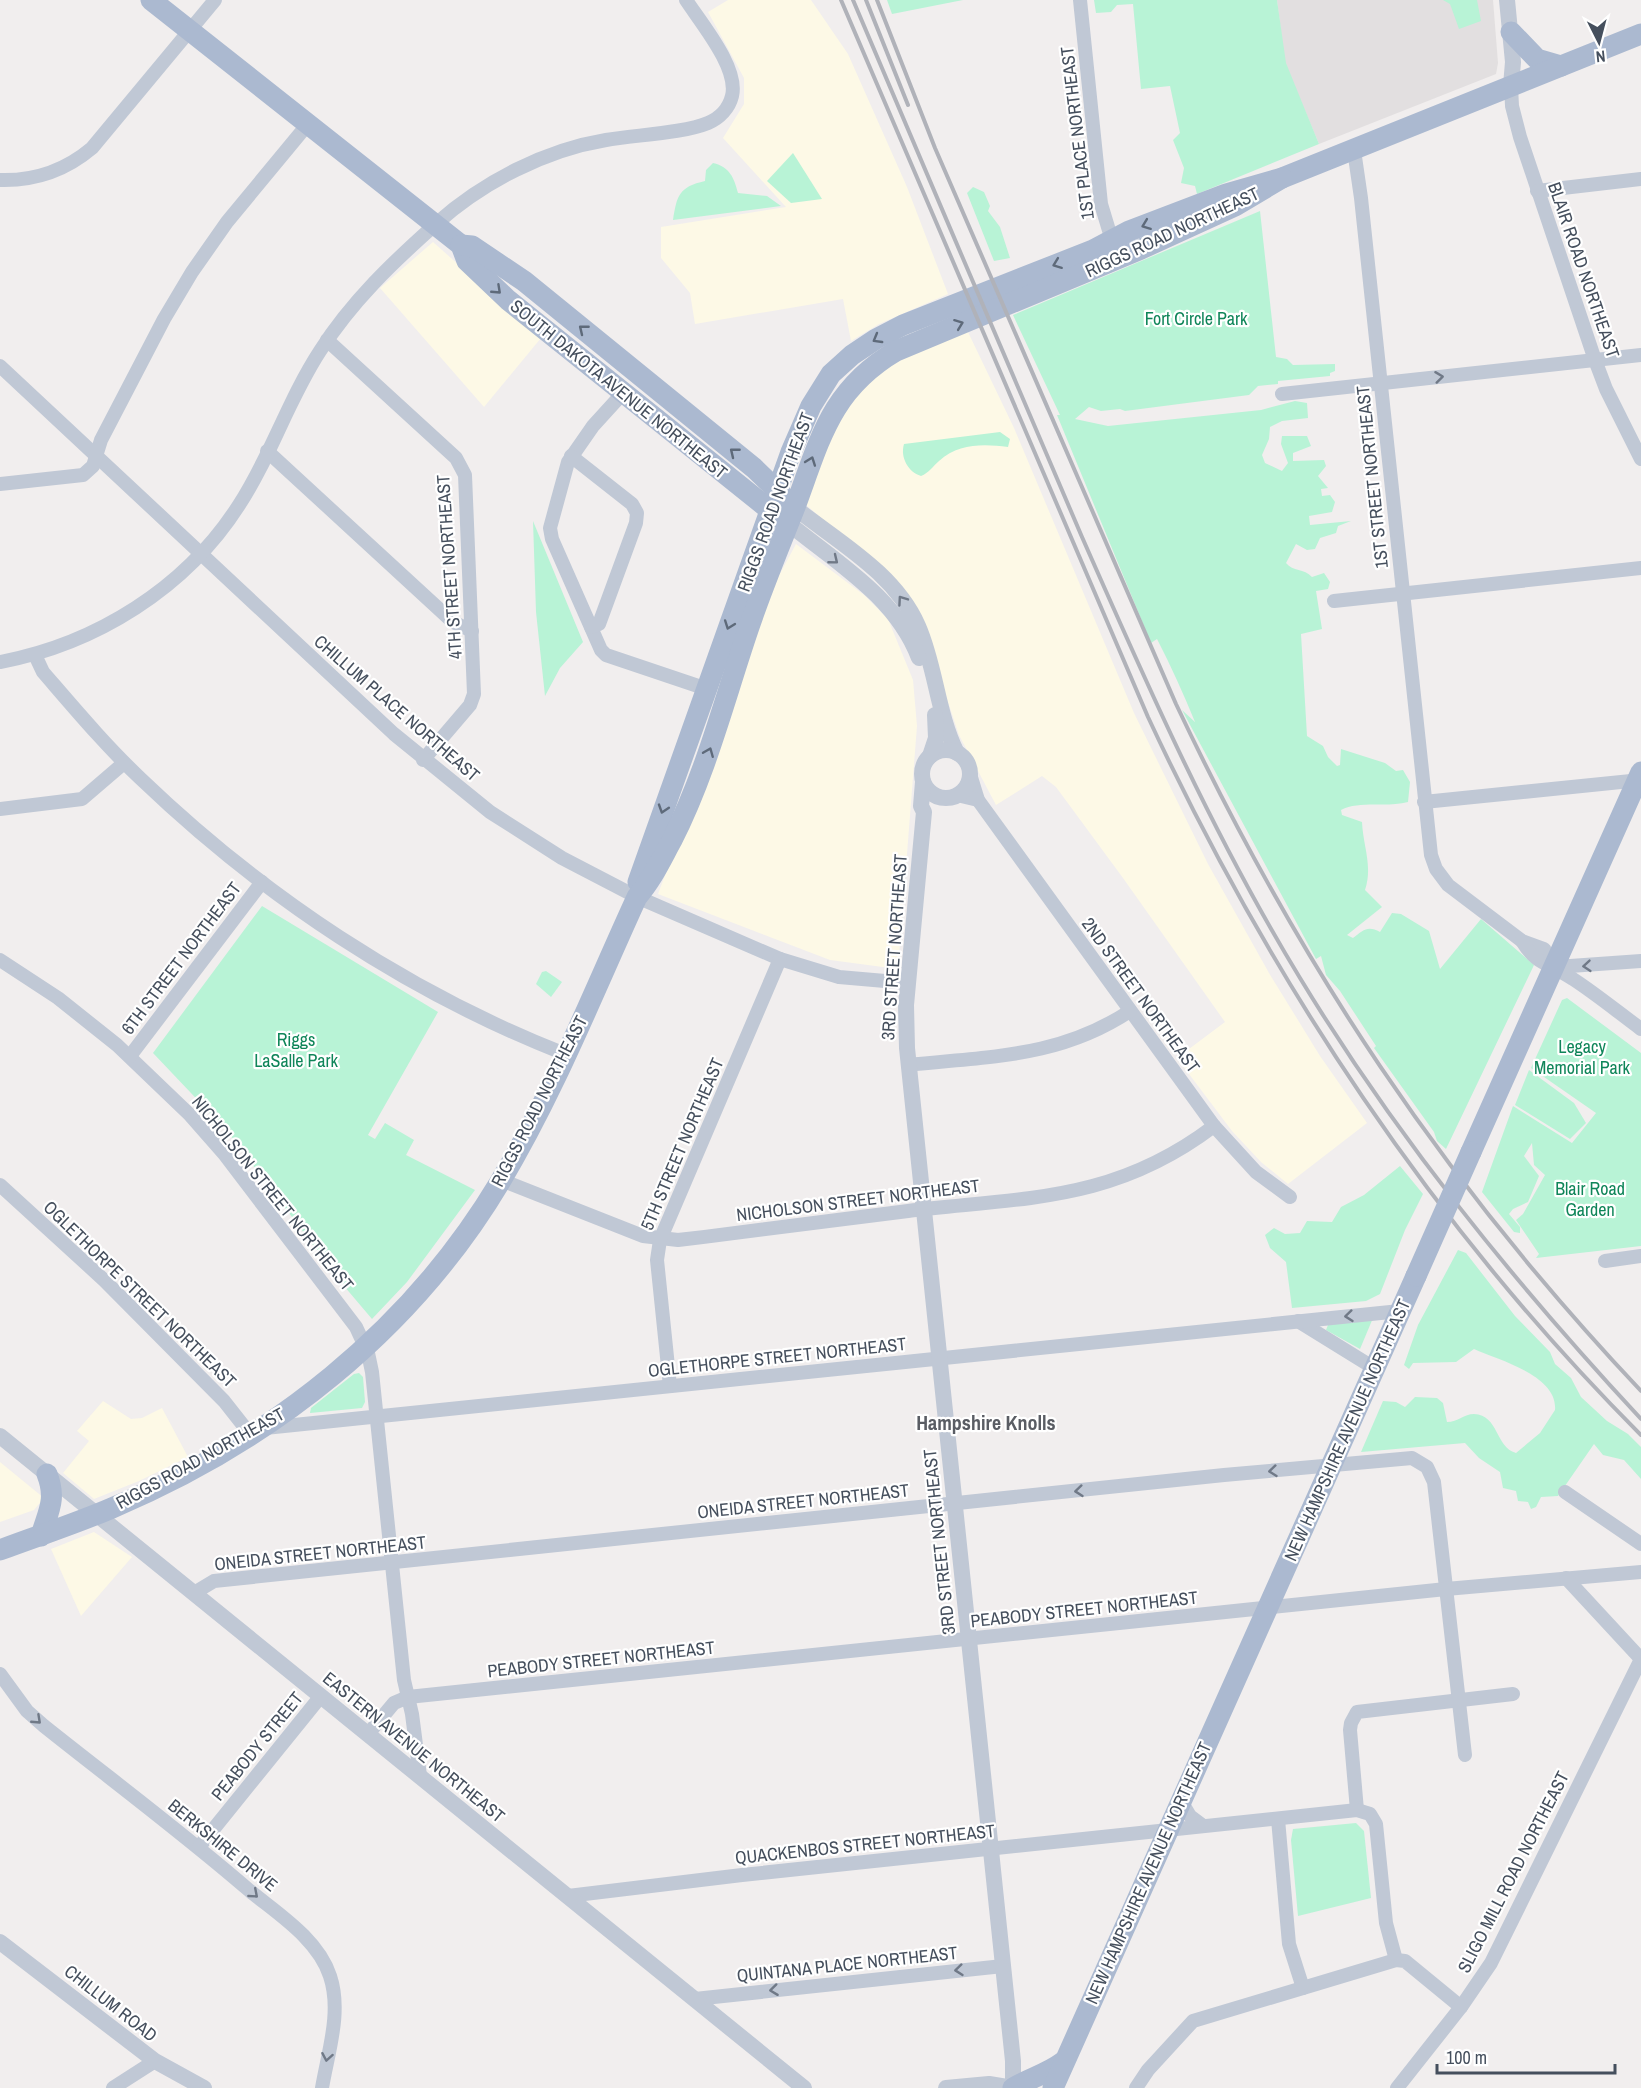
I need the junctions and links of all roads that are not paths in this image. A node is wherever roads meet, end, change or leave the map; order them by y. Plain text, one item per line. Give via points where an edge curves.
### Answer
1 (151, 0) edge
2 (215, 0) edge
3 (686, 0) edge
4 (1080, 0) edge
5 (1507, 0) edge
6 (190, 31) junction
7 (1511, 32) junction
8 (1641, 34) edge
9 (1561, 66) junction
10 (1511, 86) junction
11 (308, 124) junction
12 (1354, 150) junction
13 (1641, 179) edge
14 (0, 180) edge
15 (1537, 191) junction
16 (434, 225) junction
17 (461, 245) junction
18 (1115, 250) junction
19 (327, 340) junction
20 (1641, 355) edge
21 (1595, 360) junction
22 (0, 366) edge
23 (1380, 383) junction
24 (623, 393) junction
25 (1282, 394) dead end
26 (267, 451) junction
27 (95, 455) junction
28 (572, 456) junction
29 (1641, 459) edge
30 (0, 484) edge
31 (778, 491) junction
32 (785, 514) junction
33 (200, 554) junction
34 (1641, 568) edge
35 (1402, 594) junction
36 (1334, 601) dead end
37 (591, 627) junction
38 (472, 631) junction
39 (34, 655) junction
40 (0, 662) edge
41 (707, 689) junction
42 (957, 753) junction
43 (930, 756) junction
44 (423, 760) junction
45 (124, 763) junction
46 (970, 774) junction
47 (1640, 777) edge
48 (923, 782) junction
49 (950, 796) junction
50 (978, 800) junction
51 (1424, 802) junction
52 (0, 809) edge
53 (924, 812) junction
54 (262, 882) junction
55 (637, 897) junction
56 (780, 959) junction
57 (0, 960) edge
58 (1641, 961) edge
59 (1555, 967) junction
60 (908, 983) junction
61 (1130, 1011) junction
62 (1641, 1029) edge
63 (565, 1054) junction
64 (130, 1056) junction
65 (908, 1065) junction
66 (1214, 1126) junction
67 (501, 1180) junction
68 (0, 1185) edge
69 (1290, 1197) dead end
70 (923, 1210) junction
71 (660, 1240) junction
72 (1641, 1256) edge
73 (1605, 1261) dead end
74 (1400, 1311) junction
75 (1298, 1321) junction
76 (366, 1348) junction
77 (939, 1359) junction
78 (1374, 1368) junction
79 (670, 1386) junction
80 (377, 1417) junction
81 (255, 1431) junction
82 (0, 1436) edge
83 (1331, 1465) junction
84 (47, 1474) junction
85 (1565, 1492) dead end
86 (954, 1504) junction
87 (97, 1514) junction
88 (40, 1536) junction
89 (1641, 1544) edge
90 (0, 1551) edge
91 (392, 1563) junction
92 (1641, 1572) edge
93 (1566, 1578) junction
94 (1446, 1589) junction
95 (194, 1593) junction
96 (1267, 1608) junction
97 (968, 1639) junction
98 (1641, 1659) edge
99 (0, 1674) edge
100 (1513, 1694) dead end
101 (321, 1696) junction
102 (408, 1697) junction
103 (1459, 1699) junction
104 (368, 1734) junction
105 (1465, 1755) dead end
106 (420, 1776) junction
107 (1181, 1801) junction
108 (1357, 1810) junction
109 (1278, 1819) junction
110 (1202, 1826) junction
111 (1166, 1831) junction
112 (199, 1847) junction
113 (990, 1849) junction
114 (568, 1896) junction
115 (0, 1942) edge
116 (1396, 1960) junction
117 (1003, 1966) junction
118 (1303, 1988) junction
119 (695, 1999) junction
120 (1461, 2007) junction
121 (155, 2061) junction
122 (1063, 2062) junction
123 (113, 2088) edge
124 (204, 2088) edge
125 (322, 2088) edge
126 (804, 2088) edge
127 (946, 2088) edge
128 (1013, 2088) edge
129 (1053, 2088) edge
130 (1136, 2088) edge
131 (1397, 2088) edge

1 - 6 main road, SOUTH DAKOTA AVENUE NORTHEAST
2 - 6 street
3 - 16 street via 731,73 733,93 722,114 707,123 563,151 489,184
4 - 18 street, 1ST PLACE NORTHEAST via 1101,204
5 - 7 street
6 - 11 main road, SOUTH DAKOTA AVENUE NORTHEAST
6 - 14 street via 88,152 48,173
7 - 9 main road via 1537,59
7 - 10 street
8 - 9 main road, RIGGS ROAD NORTHEAST
9 - 10 main road, RIGGS ROAD NORTHEAST
10 - 12 main road, RIGGS ROAD NORTHEAST
10 - 15 street, BLAIR ROAD NORTHEAST via 1514,116
11 - 16 main road, SOUTH DAKOTA AVENUE NORTHEAST
11 - 27 street via 227,222 188,279
12 - 18 main road, RIGGS ROAD NORTHEAST via 1282,178 1226,194
12 - 23 street, 1ST STREET NORTHEAST
13 - 15 street
15 - 21 street, BLAIR ROAD NORTHEAST
16 - 17 main road, SOUTH DAKOTA AVENUE NORTHEAST
16 - 19 street via 373,282
17 -> 24 main road, SOUTH DAKOTA AVENUE NORTHEAST via 467,261 508,300
31 -> 17 main road, SOUTH DAKOTA AVENUE NORTHEAST via 524,281 472,246
18 -> 31 main road, RIGGS ROAD NORTHEAST via 903,325 852,354 831,374 811,406
32 -> 18 main road, RIGGS ROAD NORTHEAST via 838,402 879,363
19 - 26 street via 290,402
19 - 38 street, 4TH STREET NORTHEAST via 442,444 463,469
20 - 21 street
23 -> 21 street
21 - 29 street, BLAIR ROAD NORTHEAST
22 - 27 street, CHILLUM PLACE NORTHEAST
23 - 25 street
23 - 35 street, 1ST STREET NORTHEAST
24 - 28 street
24 - 32 main road, SOUTH DAKOTA AVENUE NORTHEAST
26 - 33 street via 240,505
26 - 38 street via 453,622
27 - 30 street via 91,469 83,475
27 - 33 street, CHILLUM PLACE NORTHEAST
28 - 37 street via 550,533
28 - 37 street via 632,504 637,513 599,624
31 - 32 main road, RIGGS ROAD NORTHEAST
32 -> 41 main road, RIGGS ROAD NORTHEAST
42 -> 32 street via 946,730 918,625 902,599 863,560
32 -> 43 street via 879,596 906,629 921,665 937,724
55 -> 32 main road, RIGGS ROAD NORTHEAST via 650,883 683,818 713,742
33 - 39 street via 129,612 75,640
33 - 44 street, CHILLUM PLACE NORTHEAST
34 - 35 street
35 - 36 street
35 - 51 street, 1ST STREET NORTHEAST
37 - 41 street via 601,650 611,657
38 - 44 street, 4TH STREET NORTHEAST via 472,702
39 - 40 street
39 - 45 street via 43,672
41 -> 55 main road, RIGGS ROAD NORTHEAST via 639,878
42 - 43 street via 943,750
42 - 46 street
43 - 48 street via 922,768
44 - 55 street, CHILLUM PLACE NORTHEAST via 517,830
45 - 52 street via 82,799
45 - 54 street via 176,812
46 - 49 street via 966,786
46 - 50 street, 2ND STREET NORTHEAST
47 - 51 street
47 - 59 main road, NEW HAMPSHIRE AVENUE NORTHEAST
48 - 49 street via 932,793
48 - 53 street, 3RD STREET NORTHEAST
49 - 50 street
49 - 53 street
50 - 61 street, 2ND STREET NORTHEAST
51 - 59 street via 1429,849 1439,875 1521,941 1544,950
53 - 60 street, 3RD STREET NORTHEAST
54 - 63 street via 411,981
54 - 64 street, 6TH STREET NORTHEAST
55 - 56 street, CHILLUM PLACE NORTHEAST
55 - 63 main road, RIGGS ROAD NORTHEAST
56 - 60 street, CHILLUM PLACE NORTHEAST via 839,977
56 - 71 street, 5TH STREET NORTHEAST
57 - 64 street, NICHOLSON STREET NORTHEAST via 58,998
58 -> 59 street
59 - 62 street
59 - 74 main road, NEW HAMPSHIRE AVENUE NORTHEAST, bridge
60 - 65 street, 3RD STREET NORTHEAST
61 - 65 street via 1092,1034 1045,1050
61 - 66 street, 2ND STREET NORTHEAST
63 - 67 main road, RIGGS ROAD NORTHEAST
64 - 76 street, NICHOLSON STREET NORTHEAST via 171,1094 225,1155 356,1327
65 - 70 street, 3RD STREET NORTHEAST
66 - 69 street, 2ND STREET NORTHEAST via 1256,1172
66 - 70 street, NICHOLSON STREET NORTHEAST via 1160,1162 1101,1185 1059,1195
67 - 71 street, NICHOLSON STREET NORTHEAST
67 - 76 main road, RIGGS ROAD NORTHEAST via 446,1260
68 - 81 street, OGLETHORPE STREET NORTHEAST via 104,1280
70 - 71 street, NICHOLSON STREET NORTHEAST
70 - 77 street, 3RD STREET NORTHEAST
71 - 79 street, 5TH STREET NORTHEAST via 657,1260
72 - 73 street
74 -> 75 street, OGLETHORPE STREET NORTHEAST
74 - 78 main road, NEW HAMPSHIRE AVENUE NORTHEAST
75 - 77 street, OGLETHORPE STREET NORTHEAST
75 - 78 street
76 - 80 street
76 - 81 main road, RIGGS ROAD NORTHEAST via 303,1400
77 - 79 street, OGLETHORPE STREET NORTHEAST
77 - 86 street, 3RD STREET NORTHEAST
78 - 83 main road, NEW HAMPSHIRE AVENUE NORTHEAST
79 - 80 street, OGLETHORPE STREET NORTHEAST
80 - 81 street, OGLETHORPE STREET NORTHEAST
80 - 91 street
81 - 87 main road, RIGGS ROAD NORTHEAST
82 - 84 street, EASTERN AVENUE NORTHEAST
83 -> 86 street, ONEIDA STREET NORTHEAST
83 - 94 street, ONEIDA STREET NORTHEAST via 1402,1458 1427,1467 1434,1482
83 - 96 main road, NEW HAMPSHIRE AVENUE NORTHEAST
84 - 87 street, EASTERN AVENUE NORTHEAST
84 - 88 main road via 53,1490 52,1503
85 - 89 street
86 - 91 street, ONEIDA STREET NORTHEAST
86 - 97 street, 3RD STREET NORTHEAST
87 - 88 main road, RIGGS ROAD NORTHEAST
87 - 95 street, EASTERN AVENUE NORTHEAST
88 - 90 main road, RIGGS ROAD NORTHEAST
91 - 95 street, ONEIDA STREET NORTHEAST via 214,1581
91 - 102 street
92 - 93 street, PEABODY STREET NORTHEAST
93 - 94 street, PEABODY STREET NORTHEAST
93 - 98 street
94 - 96 street, PEABODY STREET NORTHEAST
94 - 103 street
95 - 101 street, EASTERN AVENUE NORTHEAST
96 - 97 street, PEABODY STREET NORTHEAST
96 - 107 main road, NEW HAMPSHIRE AVENUE NORTHEAST
97 - 102 street, PEABODY STREET NORTHEAST
97 - 113 street, 3RD STREET NORTHEAST
98 - 120 street, SLIGO MILL ROAD NORTHEAST via 1491,1963
99 -> 112 street, BERKSHIRE DRIVE via 44,1726
100 - 103 street
101 - 104 street, EASTERN AVENUE NORTHEAST
101 - 112 street, PEABODY STREET
102 - 104 street via 394,1703
102 - 106 street
103 - 105 street
103 - 108 street via 1357,1712 1350,1723
104 - 106 street, EASTERN AVENUE NORTHEAST
106 - 114 street, EASTERN AVENUE NORTHEAST
107 - 110 street
107 - 111 main road, NEW HAMPSHIRE AVENUE NORTHEAST
108 - 109 street, QUACKENBOS STREET NORTHEAST
108 - 116 street via 1370,1814 1376,1824 1386,1923
109 - 110 street, QUACKENBOS STREET NORTHEAST
109 - 118 street via 1289,1944
110 - 111 street, QUACKENBOS STREET NORTHEAST
111 - 113 street, QUACKENBOS STREET NORTHEAST
111 - 122 main road, NEW HAMPSHIRE AVENUE NORTHEAST
112 -> 125 street, BERKSHIRE DRIVE via 297,1931 327,1967 335,2011
113 - 114 street, QUACKENBOS STREET NORTHEAST
113 - 117 street, 3RD STREET NORTHEAST
114 - 119 street, EASTERN AVENUE NORTHEAST
115 - 121 street, CHILLUM ROAD
116 - 118 street
116 - 120 street via 1405,1961
117 -> 119 street, QUINTANA PLACE NORTHEAST
117 - 128 street, 3RD STREET NORTHEAST
118 - 130 street via 1193,2021
119 - 126 street, EASTERN AVENUE NORTHEAST
120 - 131 street, SLIGO MILL ROAD NORTHEAST
121 - 123 street
121 - 124 street, CHILLUM ROAD
122 - 128 main road
122 - 129 main road, NEW HAMPSHIRE AVENUE NORTHEAST
127 - 128 street via 989,2084

